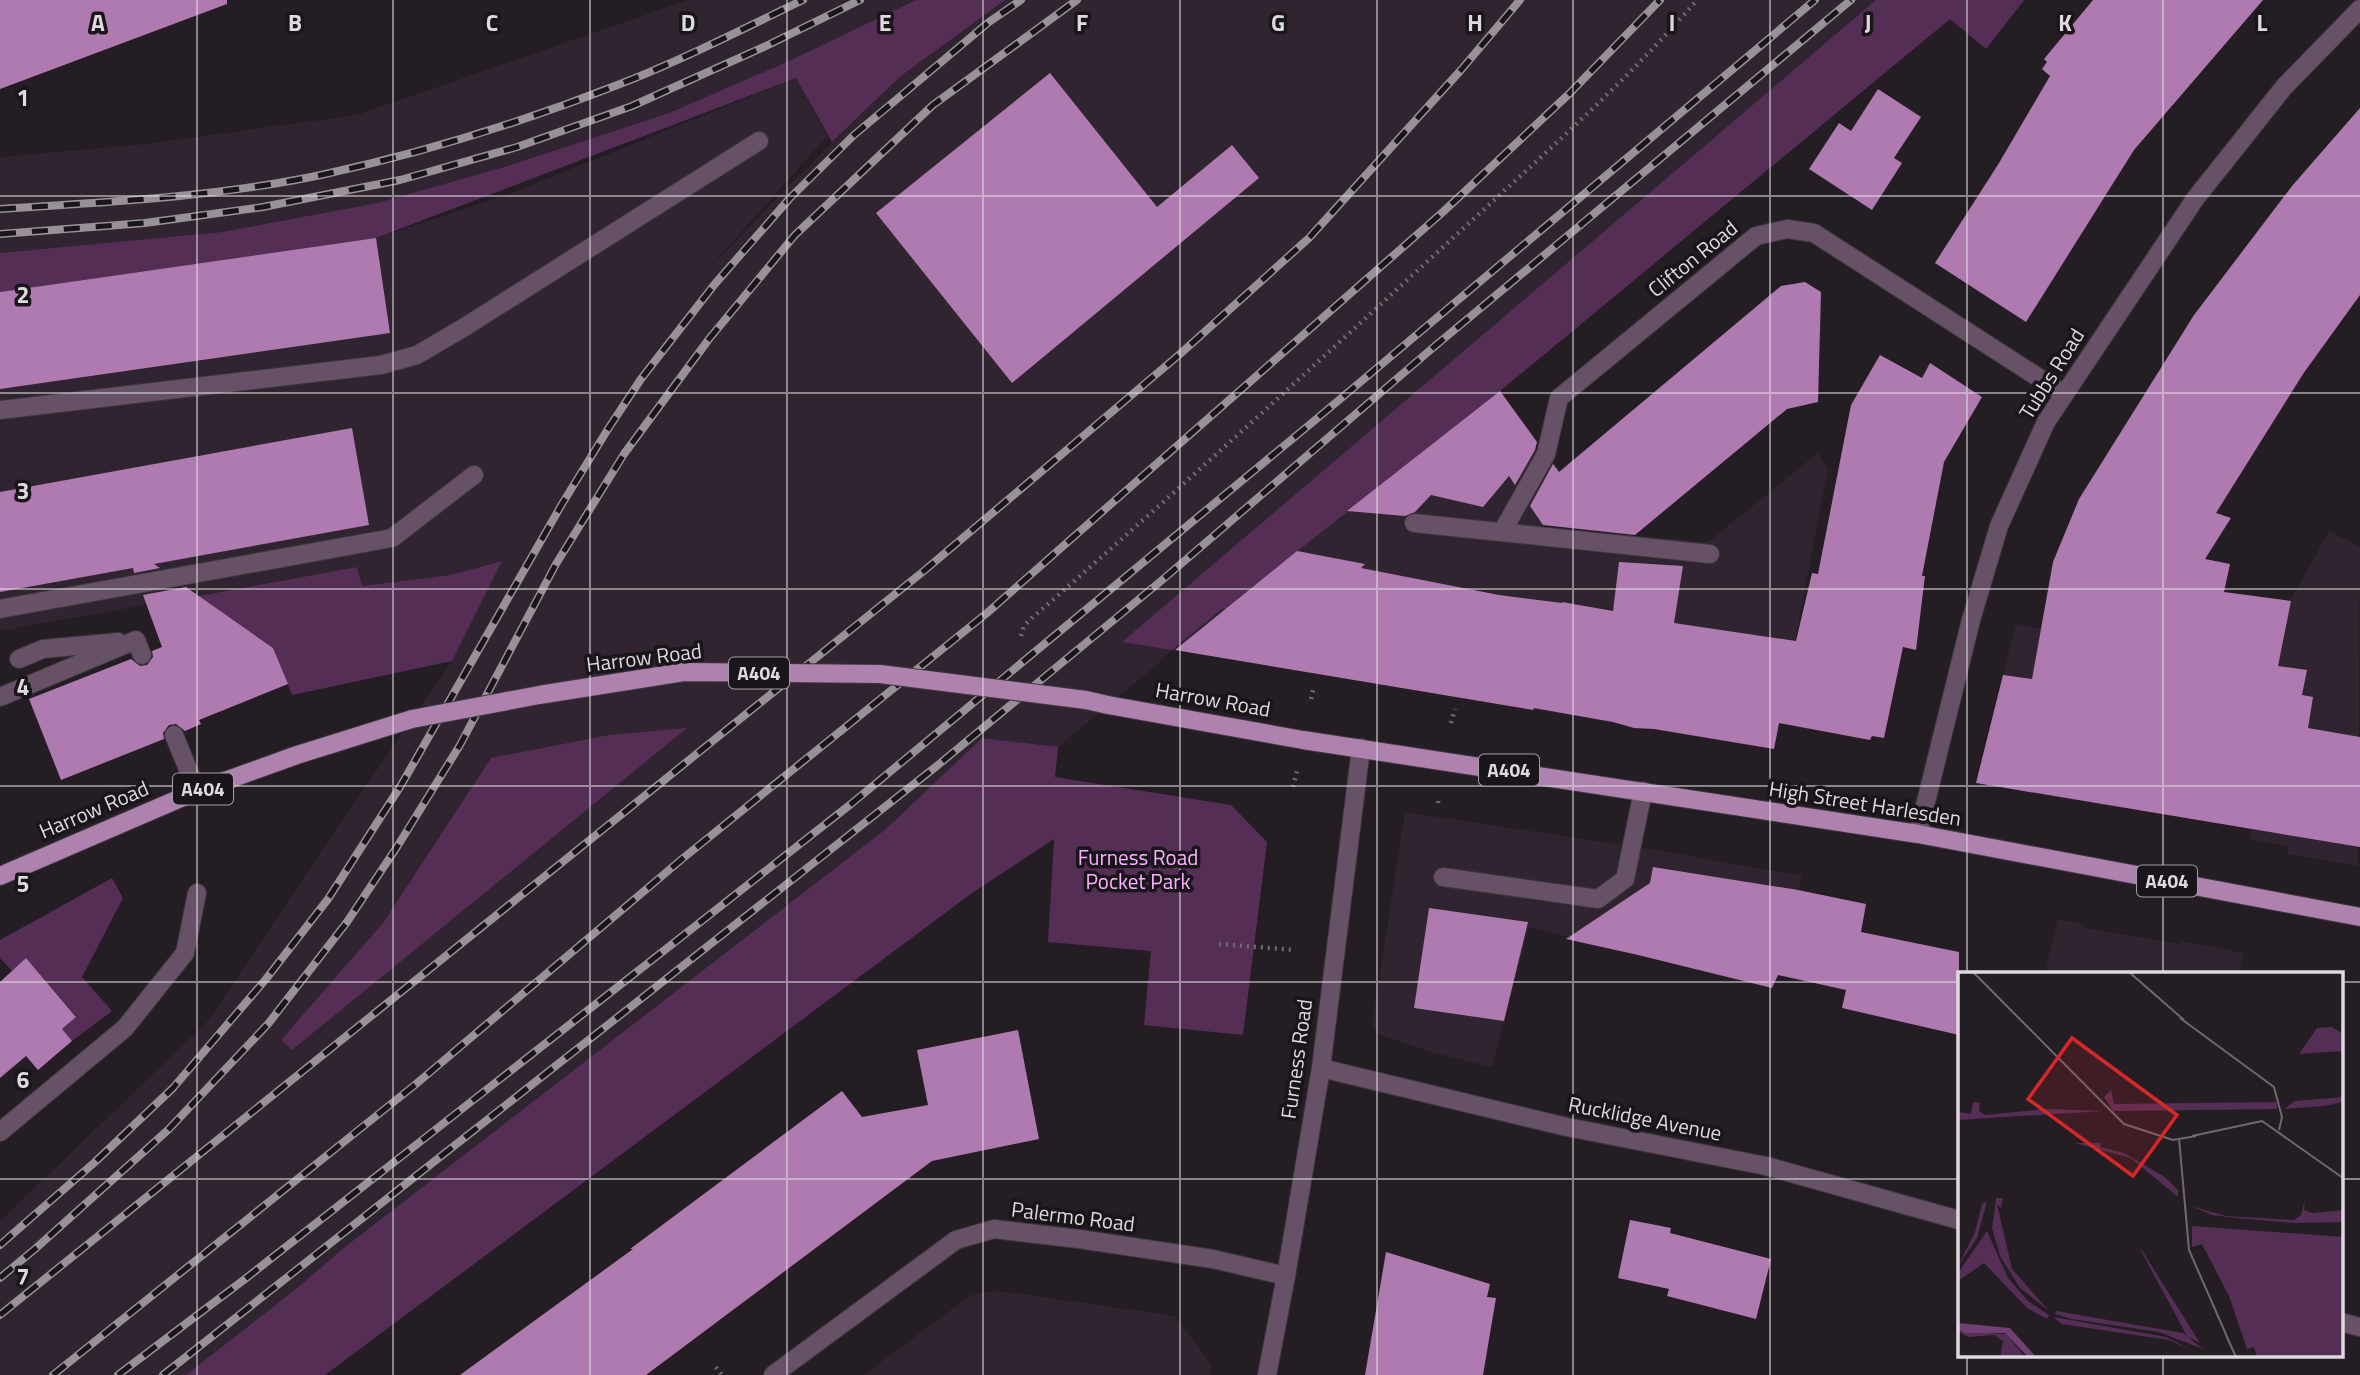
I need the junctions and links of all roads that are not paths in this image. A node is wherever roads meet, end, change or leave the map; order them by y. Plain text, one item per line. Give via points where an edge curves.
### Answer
1 (2360, 9) edge
2 (759, 141) dead end
3 (2064, 394) junction
4 (0, 410) edge
5 (474, 475) dead end
6 (1414, 523) dead end
7 (1502, 532) junction
8 (1710, 554) dead end
9 (0, 609) edge
10 (19, 659) dead end
11 (0, 697) edge
12 (174, 735) dead end
13 (1361, 748) junction
14 (197, 791) junction
15 (1643, 791) junction
16 (1918, 834) junction
17 (0, 876) edge
18 (1443, 877) dead end
19 (197, 893) dead end
20 (2360, 917) edge
21 (1321, 1068) junction
22 (0, 1132) edge
23 (1958, 1220) edge
24 (1286, 1276) junction
25 (2342, 1322) edge
26 (2360, 1327) edge
27 (773, 1375) edge
28 (1267, 1375) edge

1 - 3 street, Tubbs Road via 2284,87 2195,199
2 - 4 street via 417,355 381,365
3 - 7 street, Clifton Road via 1814,233 1787,229 1756,236 1559,398 1546,454
3 - 16 street, Tubbs Road via 2046,422 1999,526
5 - 9 street via 392,537
6 - 7 street
7 - 8 street
10 - 11 street via 43,649 139,647
12 - 14 street
13 - 14 main road, Harrow Road / A404, bridge via 1086,700 880,674 684,672 412,719
13 - 15 main road, High Street Harlesden / A404
13 - 21 street, Furness Road
14 - 17 main road, Harrow Road / A404
15 - 16 main road, High Street Harlesden / A404
15 - 18 street via 1625,879 1598,899
16 - 20 main road, High Street Harlesden / A404
19 - 22 street via 185,953 125,1028
21 - 23 street, Rucklidge Avenue via 1567,1127 1766,1166
21 - 24 street, Furness Road
24 - 27 street, Palermo Road via 1213,1259 994,1229 956,1240
24 - 28 street, Furness Road
25 - 26 street

